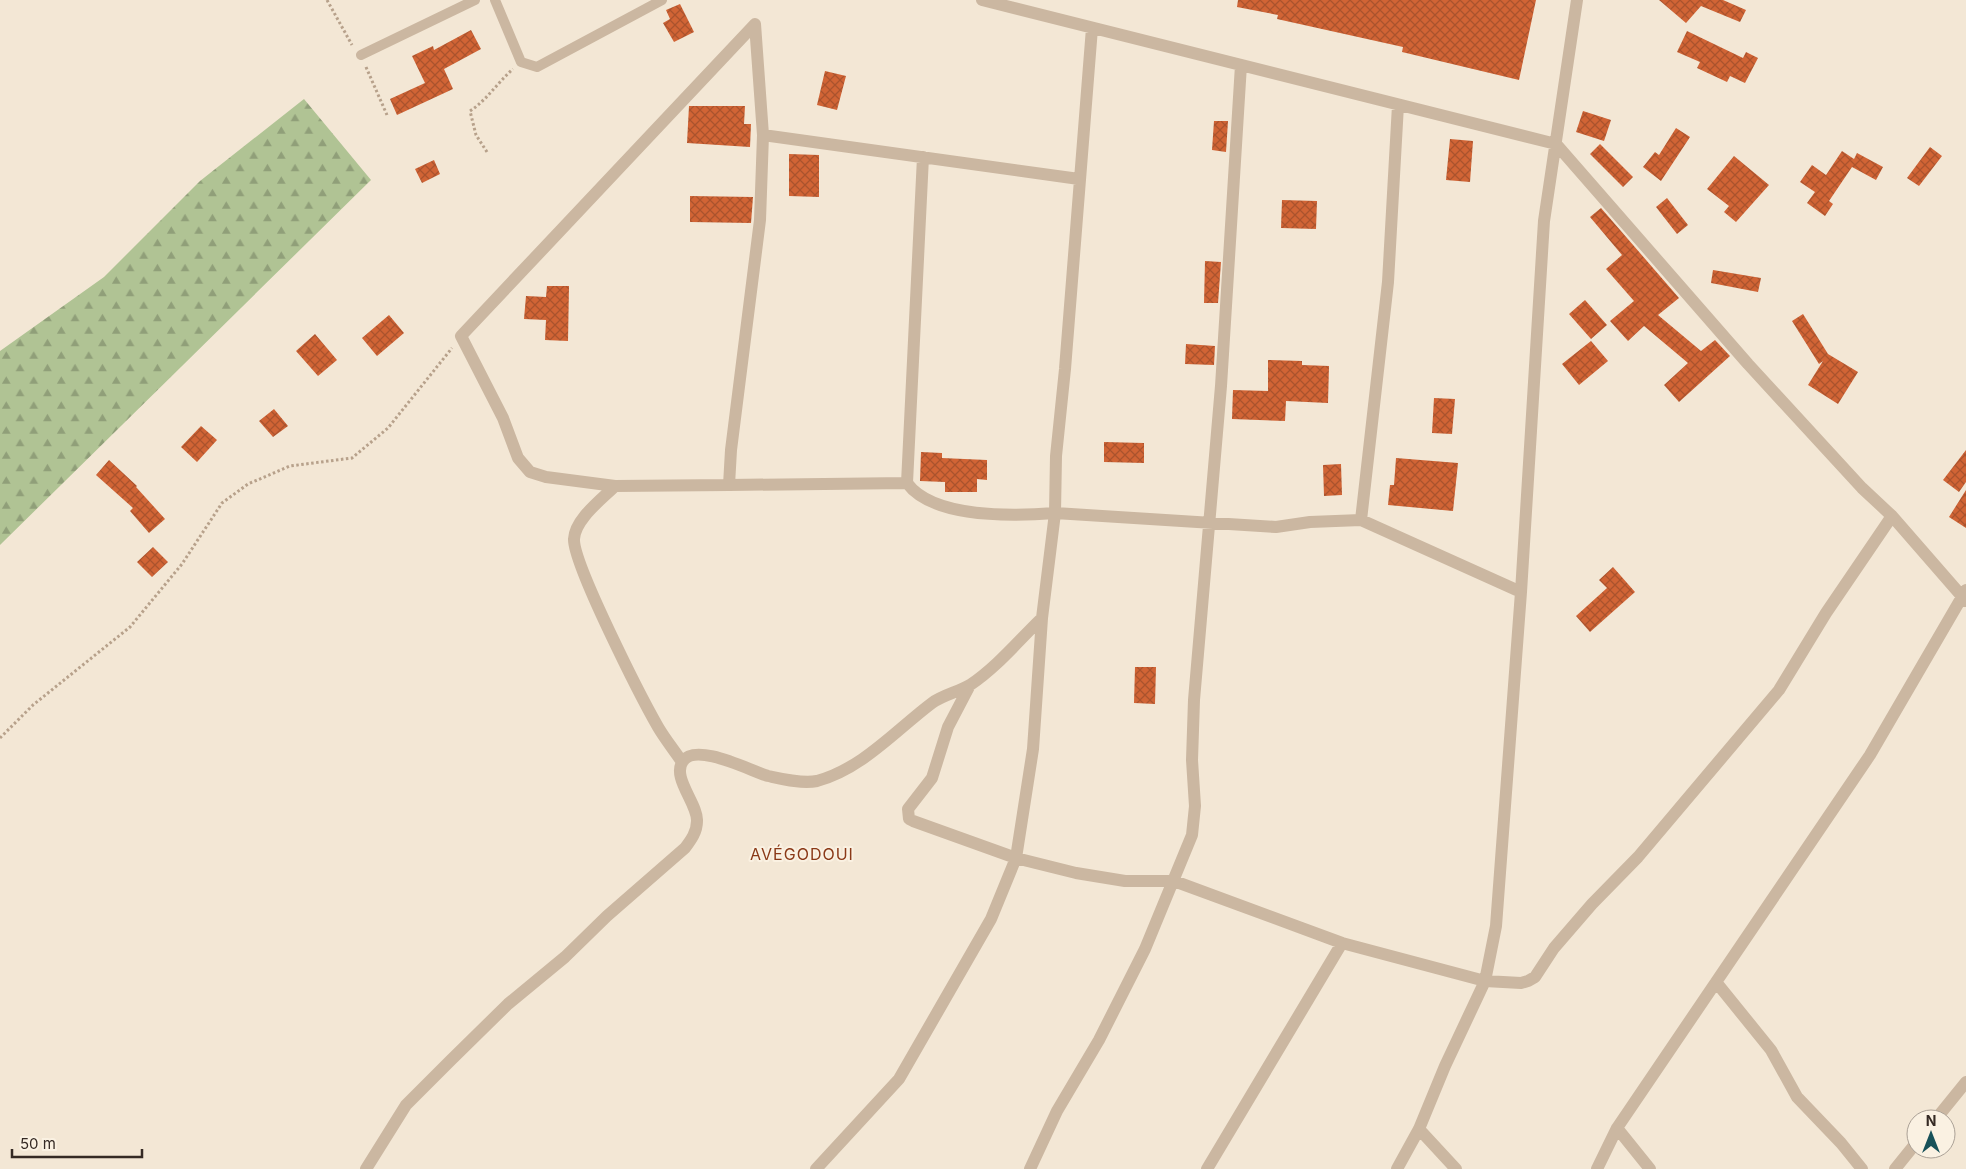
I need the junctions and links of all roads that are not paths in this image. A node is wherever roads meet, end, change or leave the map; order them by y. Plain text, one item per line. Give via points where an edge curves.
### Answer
1 (449, 0) edge
2 (475, 0) edge
3 (495, 0) edge
4 (662, 0) edge
5 (982, 0) edge
6 (1577, 0) edge
7 (453, 10) junction
8 (1092, 28) junction
9 (361, 55) dead end
10 (1240, 65) junction
11 (1398, 105) junction
12 (763, 135) junction
13 (1556, 144) junction
14 (923, 157) junction
15 (1079, 179) junction
16 (907, 483) junction
17 (728, 485) junction
18 (615, 486) junction
19 (1055, 512) junction
20 (1892, 516) junction
21 (1361, 520) junction
22 (1208, 522) junction
23 (1521, 592) junction
24 (1965, 596) edge
25 (1042, 618) junction
26 (970, 685) junction
27 (682, 762) junction
28 (1016, 858) junction
29 (1174, 881) junction
30 (1342, 943) junction
31 (1485, 981) junction
32 (1716, 982) junction
33 (1964, 1091) edge
34 (1946, 1109) edge
35 (1617, 1128) junction
36 (1419, 1129) junction
37 (1906, 1155) edge
38 (366, 1169) edge
39 (816, 1169) edge
40 (1030, 1169) edge
41 (1207, 1169) edge
42 (1397, 1169) edge
43 (1456, 1169) edge
44 (1597, 1169) edge
45 (1650, 1169) edge
46 (1862, 1169) edge
47 (1895, 1169) edge

1 - 7 lane
2 - 7 lane
3 - 4 lane via 521,62 537,67
5 - 8 street
6 - 13 street
7 - 9 lane
8 - 10 street
8 - 15 street
10 - 11 street
10 - 22 street via 1221,386
11 - 13 street
11 - 21 street via 1388,282
12 - 14 street
12 - 17 street via 760,220
12 - 18 street via 755,24 461,336 503,418 518,458 530,472
13 - 20 street via 1748,364 1862,488
13 - 23 street via 1544,221
14 - 15 street
14 - 16 street
15 - 19 street via 1056,456
16 - 17 street
16 - 19 street via 926,500 981,514
17 - 18 street
18 - 27 street via 578,527 574,539 576,550 590,588 658,727
19 - 22 street
19 - 25 street
20 - 24 street
20 - 31 street via 1826,613 1779,690 1638,857 1554,948 1535,977 1521,983
21 - 22 street via 1276,527
21 - 23 street
22 - 29 street via 1194,700 1192,760 1195,806 1192,835
23 - 31 street via 1496,926
24 - 32 street via 1870,755
25 - 26 street
25 - 28 street via 1033,749
26 - 27 street via 934,702 862,760 815,781 767,775 699,754
26 - 28 street via 948,726 932,778 910,804 907,814 914,822
27 - 38 street via 682,783 698,820 694,836 685,848 508,1004 406,1106
28 - 29 street via 1125,882
28 - 39 street via 991,919 899,1078
29 - 30 street
29 - 40 street via 1145,949 1099,1040 1057,1111
30 - 31 street
30 - 41 street
31 - 36 street
32 - 35 street
32 - 46 street via 1771,1050 1797,1097 1841,1142
33 - 34 street
35 - 44 street
35 - 45 street
36 - 42 street
36 - 43 street
37 - 47 street

